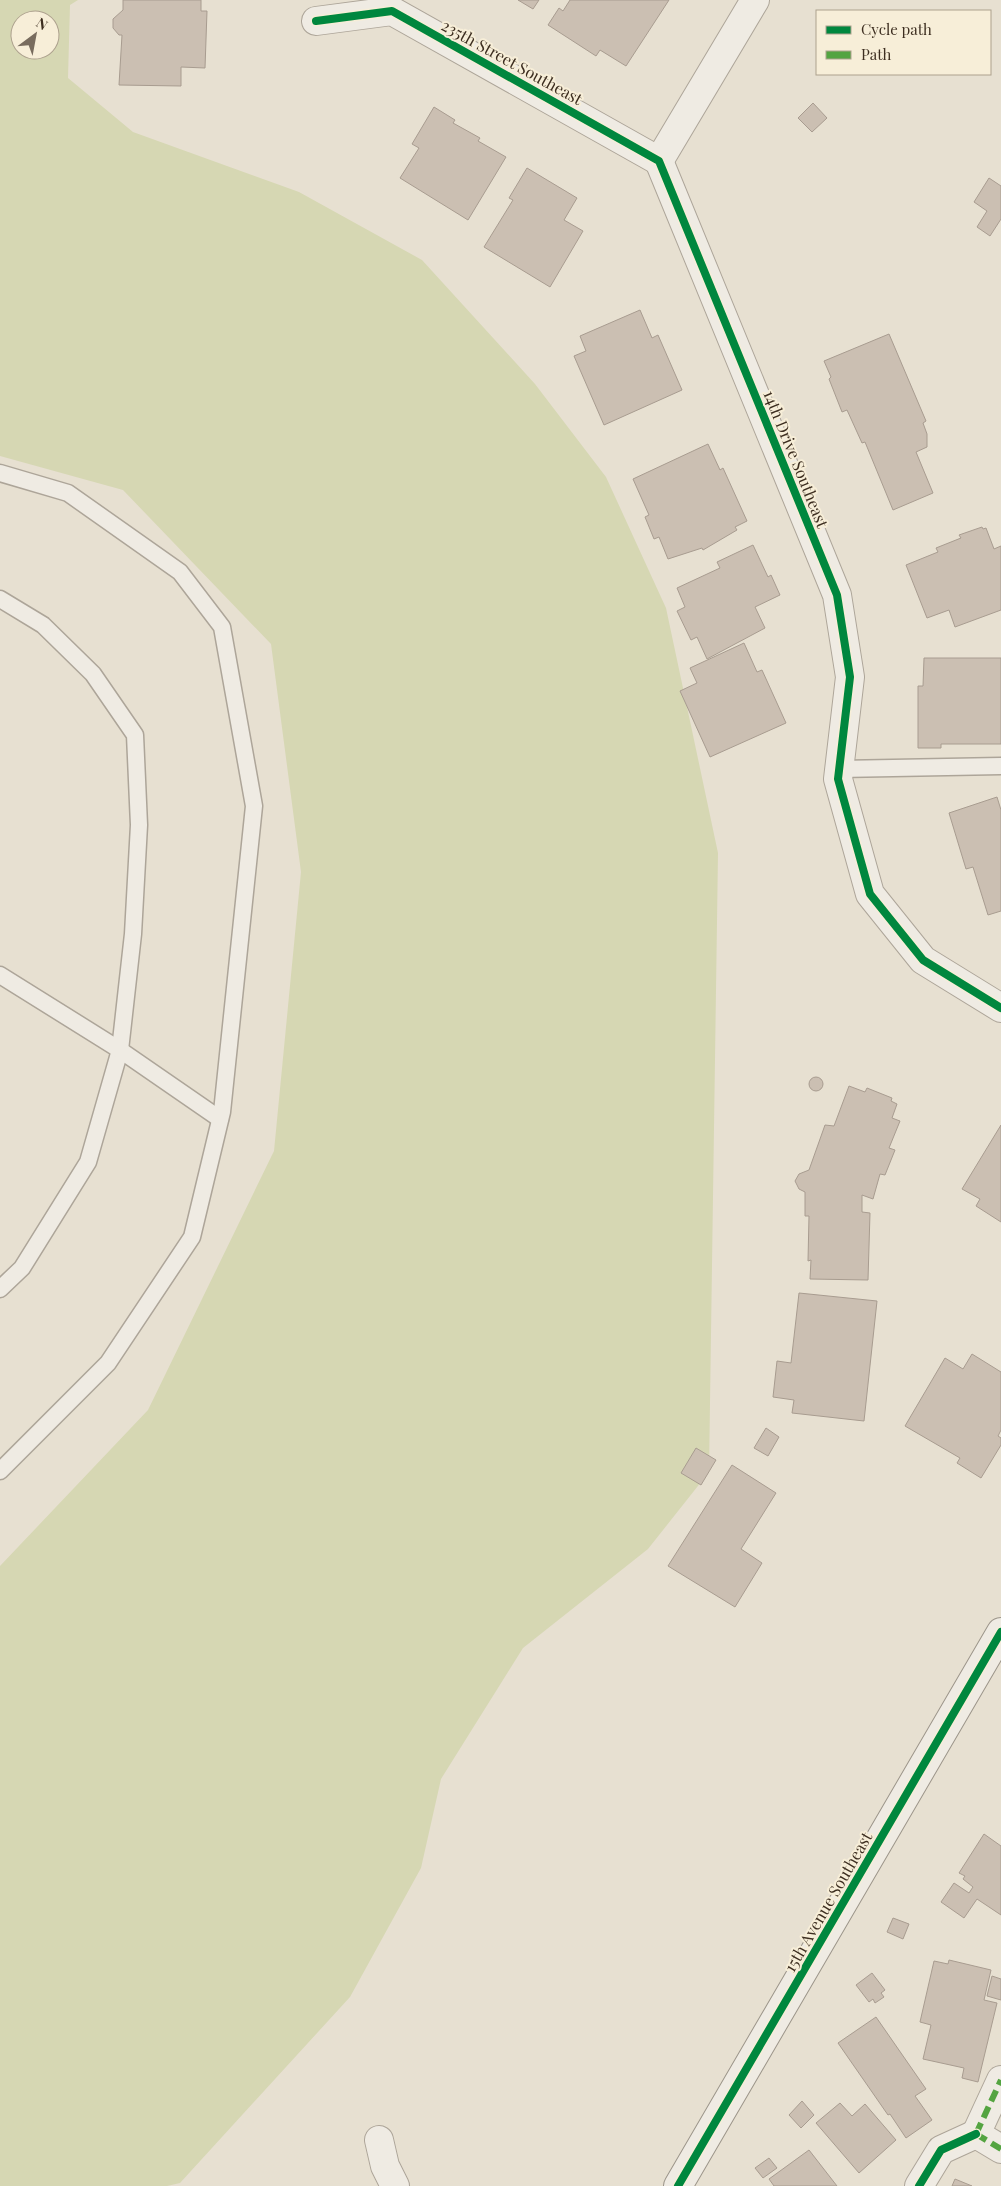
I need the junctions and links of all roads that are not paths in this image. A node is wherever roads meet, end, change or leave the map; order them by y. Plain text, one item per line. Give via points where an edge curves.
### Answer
1 (755, 0) edge
2 (316, 21) dead end
3 (659, 161) junction
4 (0, 473) edge
5 (0, 599) edge
6 (1001, 766) edge
7 (839, 774) junction
8 (0, 975) edge
9 (1001, 1008) edge
10 (120, 1050) junction
11 (220, 1119) junction
12 (0, 1289) edge
13 (0, 1471) edge
14 (1001, 1632) edge
15 (1001, 2080) edge
16 (976, 2134) junction
17 (379, 2140) dead end
18 (1001, 2149) edge
19 (395, 2186) edge
20 (678, 2186) edge
21 (920, 2186) edge

1 - 3 street
2 - 3 street, 235th Street Southeast via 392,11
3 - 7 street, 14th Drive Southeast via 837,595 850,677
4 - 11 lane via 68,494 180,572 222,628 254,806
5 - 10 lane via 42,625 93,674 135,735 139,825 133,934
6 - 7 lane
7 - 9 street via 870,894 923,960
8 - 10 lane
10 - 11 lane
10 - 12 lane via 88,1162 22,1268
11 - 13 lane via 192,1237 108,1363
14 - 20 street, 15th Avenue Southeast
15 - 16 street
16 - 18 street
16 - 21 street via 941,2150
17 - 19 street via 385,2166

